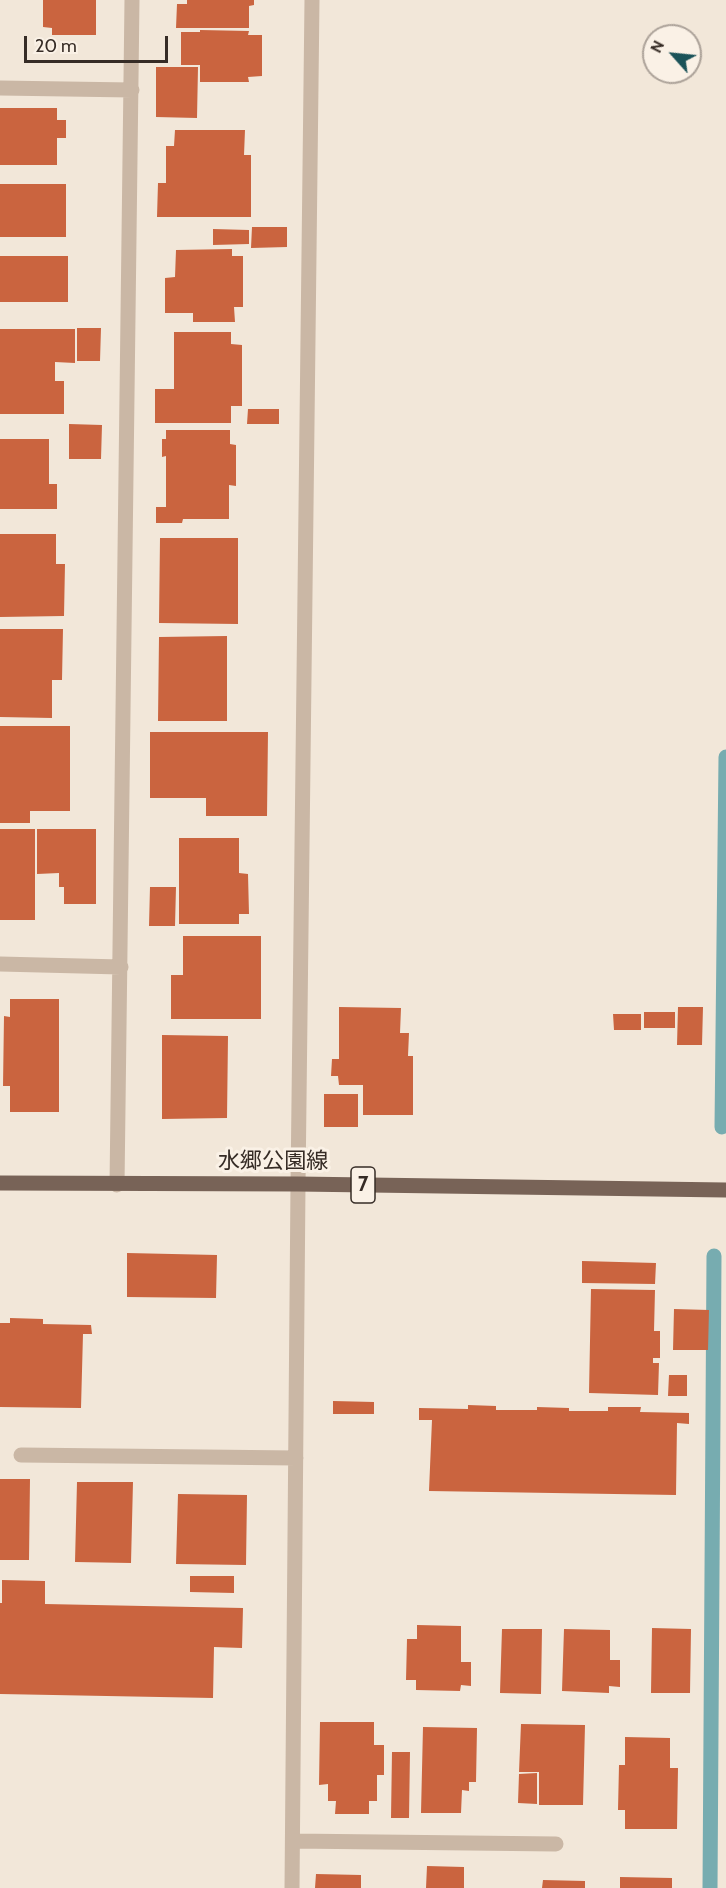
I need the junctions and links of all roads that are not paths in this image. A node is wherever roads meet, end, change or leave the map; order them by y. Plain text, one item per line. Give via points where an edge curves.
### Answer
1 (132, 0) edge
2 (312, 0) edge
3 (0, 88) edge
4 (132, 90) junction
5 (0, 964) edge
6 (121, 967) junction
7 (0, 1183) edge
8 (298, 1184) junction
9 (117, 1185) junction
10 (726, 1190) edge
11 (21, 1455) dead end
12 (296, 1458) junction
13 (293, 1841) junction
14 (556, 1844) dead end
15 (292, 1888) edge

1 - 4 street
2 - 8 street
3 - 4 street
4 - 6 street
5 - 6 street
6 - 9 street
7 - 9 main road, 水郷公園線 / 7
8 - 9 main road, 水郷公園線 / 7
8 - 10 main road, 水郷公園線 / 7
8 - 12 street
11 - 12 street
12 - 13 street
13 - 14 street
13 - 15 street

